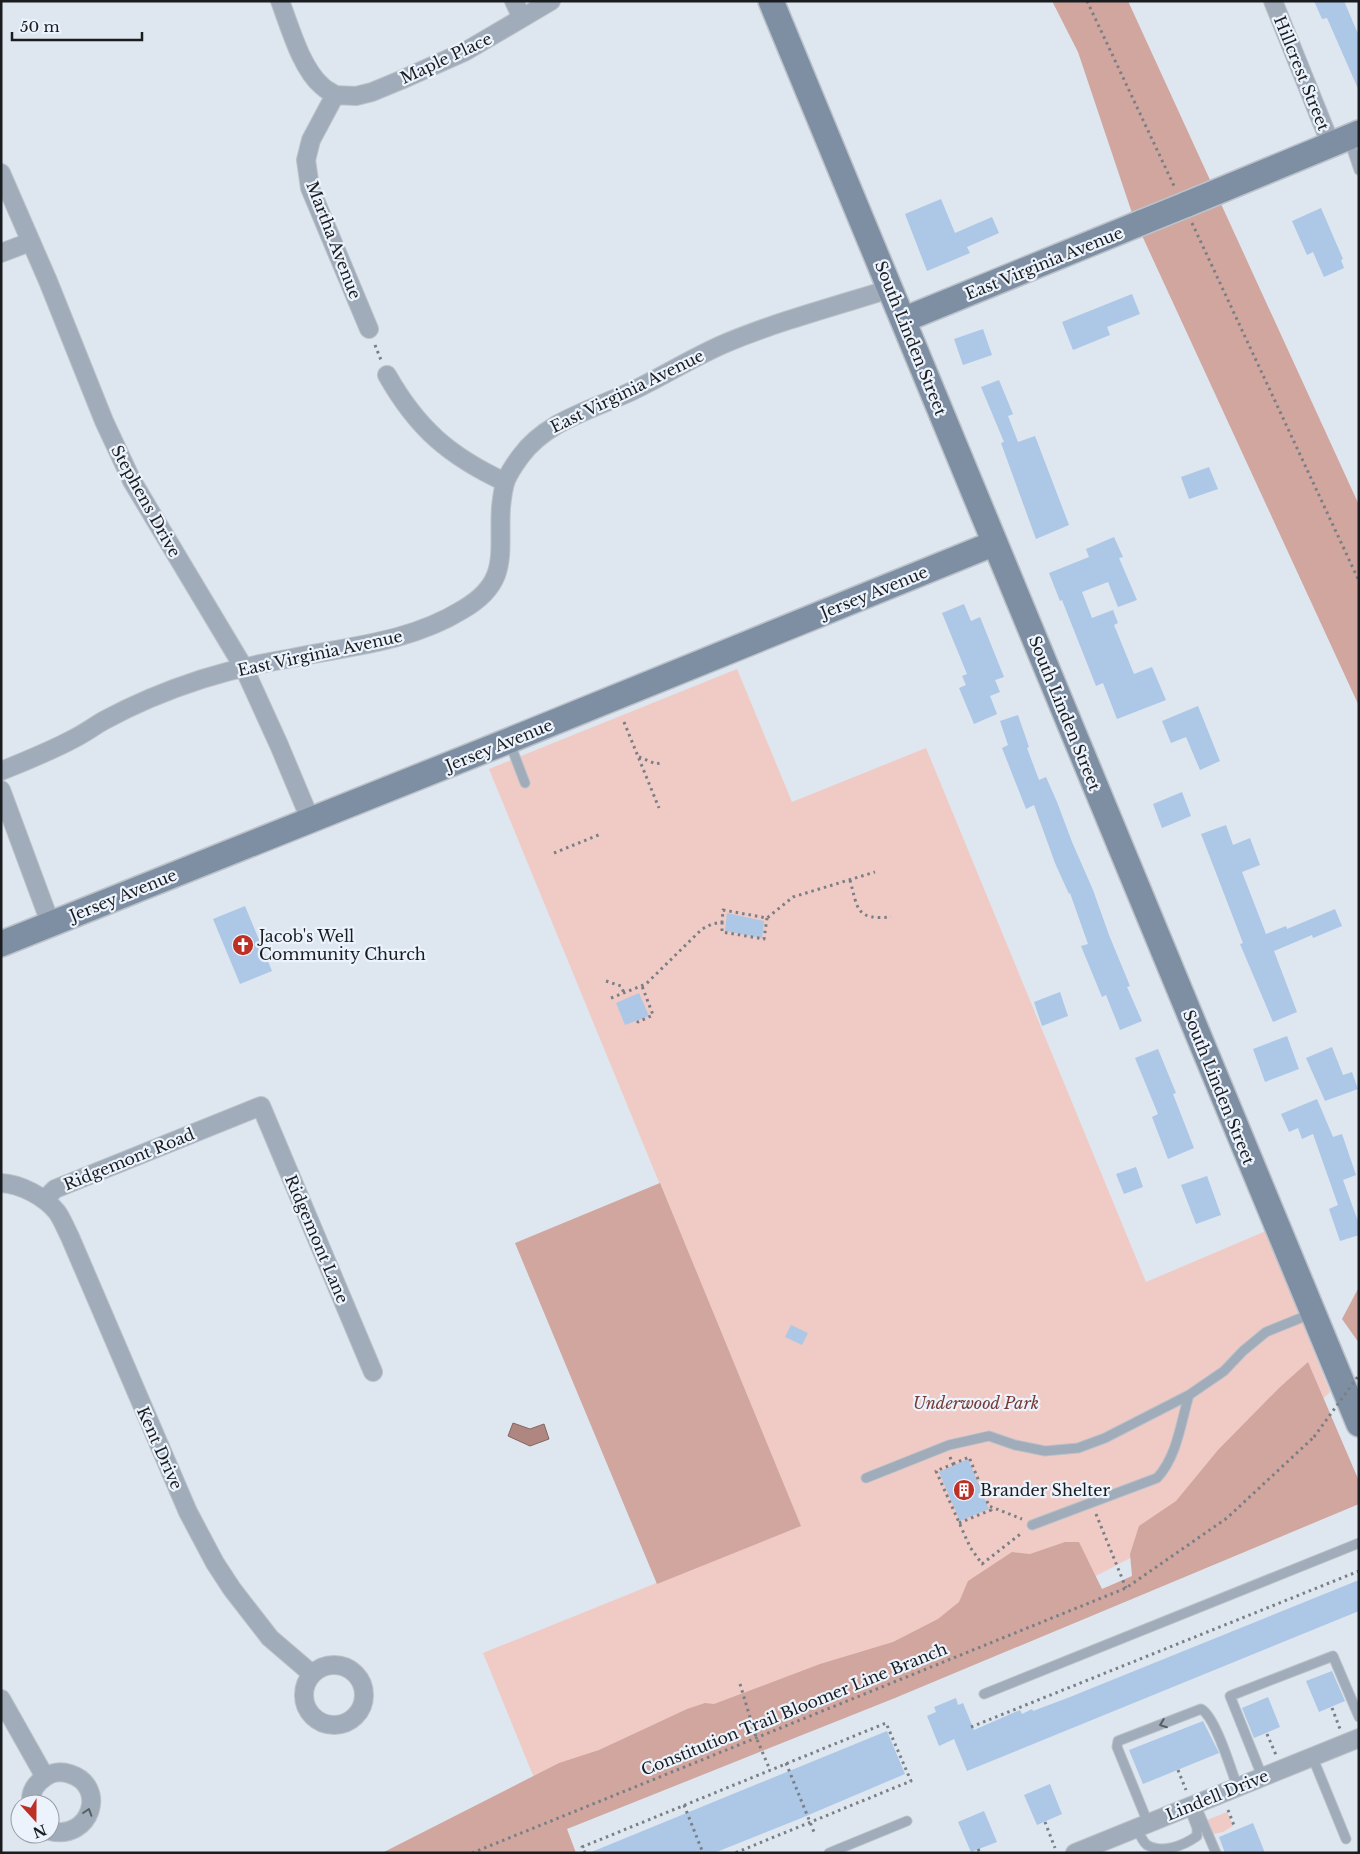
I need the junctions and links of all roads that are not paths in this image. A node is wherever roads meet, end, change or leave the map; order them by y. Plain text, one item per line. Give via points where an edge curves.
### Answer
1 (280, 1) edge
2 (514, 1) edge
3 (551, 1) edge
4 (771, 1) edge
5 (1273, 1) edge
6 (522, 18) junction
7 (335, 95) junction
8 (1346, 138) edge
9 (1359, 170) edge
10 (1, 173) edge
11 (30, 242) junction
12 (1, 253) edge
13 (890, 289) junction
14 (903, 320) junction
15 (369, 329) road end
16 (387, 374) road end
17 (505, 482) junction
18 (995, 543) junction
19 (244, 668) junction
20 (508, 741) junction
21 (1, 771) edge
22 (525, 783) dead end
23 (1, 790) edge
24 (310, 819) junction
25 (51, 925) junction
26 (1, 944) edge
27 (261, 1106) joint
28 (1, 1184) edge
29 (44, 1200) junction
30 (1313, 1313) junction
31 (374, 1372) dead end
32 (1189, 1395) junction
33 (1359, 1424) edge
34 (866, 1478) dead end
35 (1032, 1525) road end
36 (1359, 1543) edge
37 (312, 1674) dead end
38 (984, 1694) dead end
39 (1, 1699) edge
40 (1359, 1717) edge
41 (1359, 1738) edge
42 (1312, 1756) junction
43 (1262, 1776) junction
44 (45, 1777) junction
45 (1238, 1786) junction
46 (32, 1794) edge
47 (1190, 1802) junction
48 (907, 1821) dead end
49 (1142, 1825) junction
50 (60, 1833) edge
51 (1346, 1839) dead end
52 (829, 1853) edge
53 (1075, 1853) edge
54 (1216, 1853) edge

1 - 7 street via 311,74
2 - 6 street
3 - 6 street, Maple Place
4 - 13 street, South Linden Street
5 - 8 street, Hillcrest Street
6 - 7 street, Maple Place via 466,52 372,92 356,96
7 - 15 street, Martha Avenue via 311,140 306,160 310,188
8 - 9 lane
8 - 14 street, East Virginia Avenue, bridge
10 - 11 street, Stephens Drive
11 - 12 street
11 - 19 street, Stephens Drive via 132,481
13 - 14 street, South Linden Street
13 - 17 street, East Virginia Avenue via 726,343 654,381 570,417 533,441
14 - 18 street, South Linden Street
16 - 17 street via 412,414 429,432 455,455
17 - 19 street, East Virginia Avenue via 501,513 502,551 497,576 489,588 463,610 385,641
18 - 20 street, Jersey Avenue
18 - 30 street, South Linden Street
19 - 21 street, East Virginia Avenue via 159,694 52,750
19 - 24 street, Stephens Drive
20 - 22 lane
20 - 24 street, Jersey Avenue
23 - 25 street
24 - 25 street, Jersey Avenue
25 - 26 street, Jersey Avenue
27 - 29 street, Ridgemont Road via 56,1189
27 - 31 street, Ridgemont Lane
28 - 29 street via 26,1189
29 - 37 street, Kent Drive via 57,1212 70,1237 188,1512 215,1563 270,1638
30 - 32 lane via 1266,1332 1224,1371
30 - 33 street, South Linden Street
32 - 34 lane via 1114,1434 1078,1448 1045,1451 989,1436 946,1447
32 - 35 lane via 1171,1458 1157,1478
36 - 38 lane
39 - 44 street
40 - 43 lane via 1333,1656 1230,1696
41 - 42 street, Lindell Drive
42 - 43 street, Lindell Drive
42 - 51 lane
43 - 45 street, Lindell Drive
44 - 46 street
50 -> 44 street via 77,1828 85,1821 90,1812 89,1791 84,1782 65,1772
45 - 47 street, Lindell Drive
45 -> 49 lane via 1215,1727 1201,1709 1125,1738 1118,1741 1116,1747
47 - 49 street, Lindell Drive
47 - 49 lane via 1197,1836 1185,1844 1170,1851 1156,1851 1147,1845
47 - 54 lane
48 - 52 lane
49 - 53 street, Lindell Drive

